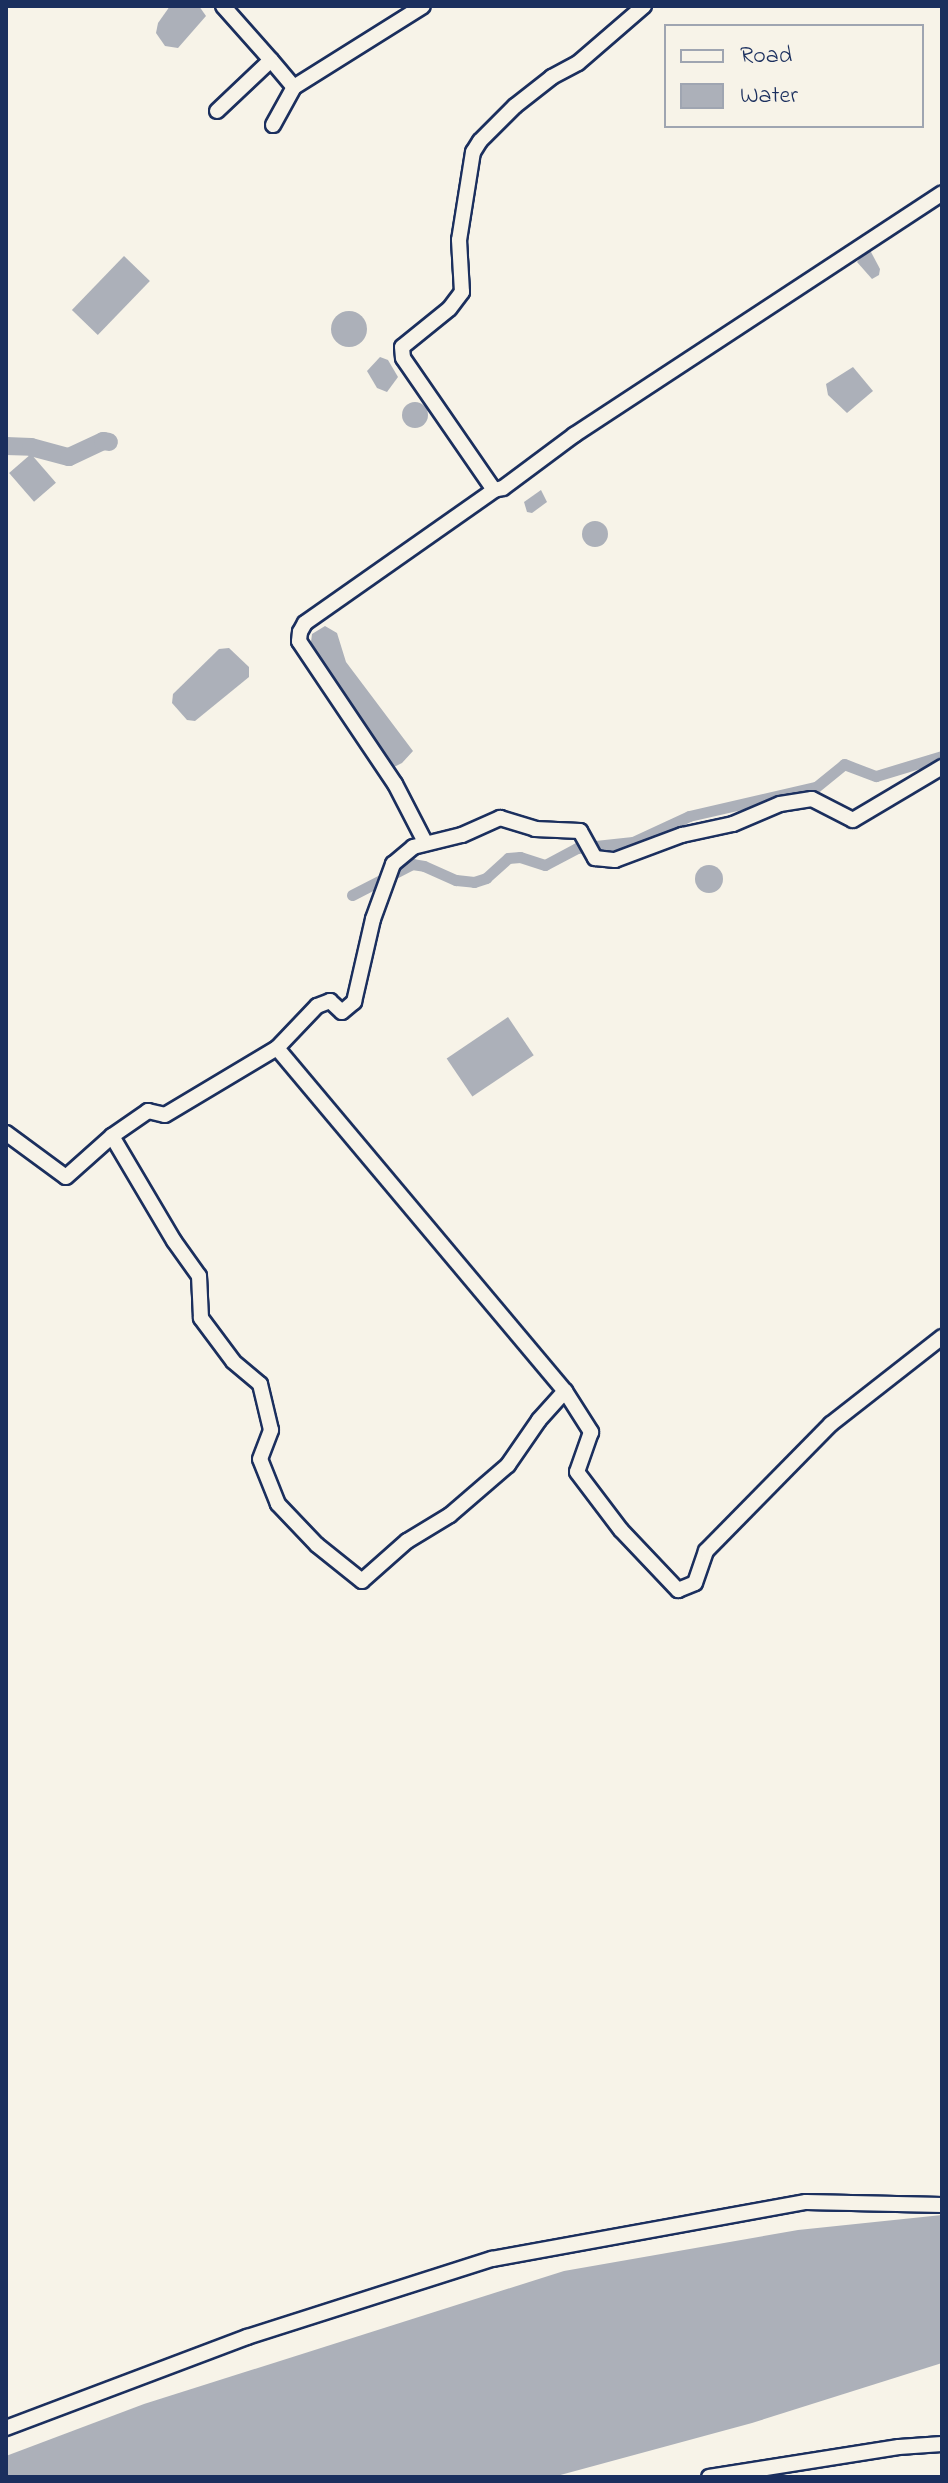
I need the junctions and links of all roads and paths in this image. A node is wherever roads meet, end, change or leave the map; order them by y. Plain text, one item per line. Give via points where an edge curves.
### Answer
1 (223, 6) edge
2 (423, 6) edge
3 (644, 6) edge
4 (271, 60) junction
5 (294, 87) junction
6 (217, 111) dead end
7 (273, 125) dead end
8 (942, 193) edge
9 (494, 490) junction
10 (942, 767) edge
11 (425, 842) junction
12 (277, 1048) junction
13 (6, 1133) edge
14 (112, 1136) junction
15 (942, 1337) edge
16 (565, 1391) junction
17 (942, 2205) edge
18 (6, 2428) edge
19 (942, 2444) edge
20 (709, 2477) edge

1 - 4 street
2 - 5 street
3 - 9 street via 578,63 515,106 480,141 473,152 459,240 462,292 402,347 403,358
4 - 5 street
4 - 6 street
5 - 7 street
8 - 9 street
9 - 11 street via 305,623 300,632 299,641 395,784
10 - 11 street via 853,820 812,799 780,804 615,860 598,860 584,834 575,829 535,829 500,818 462,835
11 - 12 street via 393,864 373,919 354,1002 342,1012 330,1001 317,1006
12 - 14 street via 165,1115 148,1111
12 - 16 street
13 - 14 street via 66,1177
14 - 16 street via 199,1276 201,1318 233,1361 260,1384 271,1430 260,1459 278,1504 362,1581 508,1465
15 - 16 street via 831,1424 706,1551 695,1583 678,1590 621,1530 577,1472 591,1432
17 - 18 street via 806,2202 492,2259 247,2337
19 - 20 street

